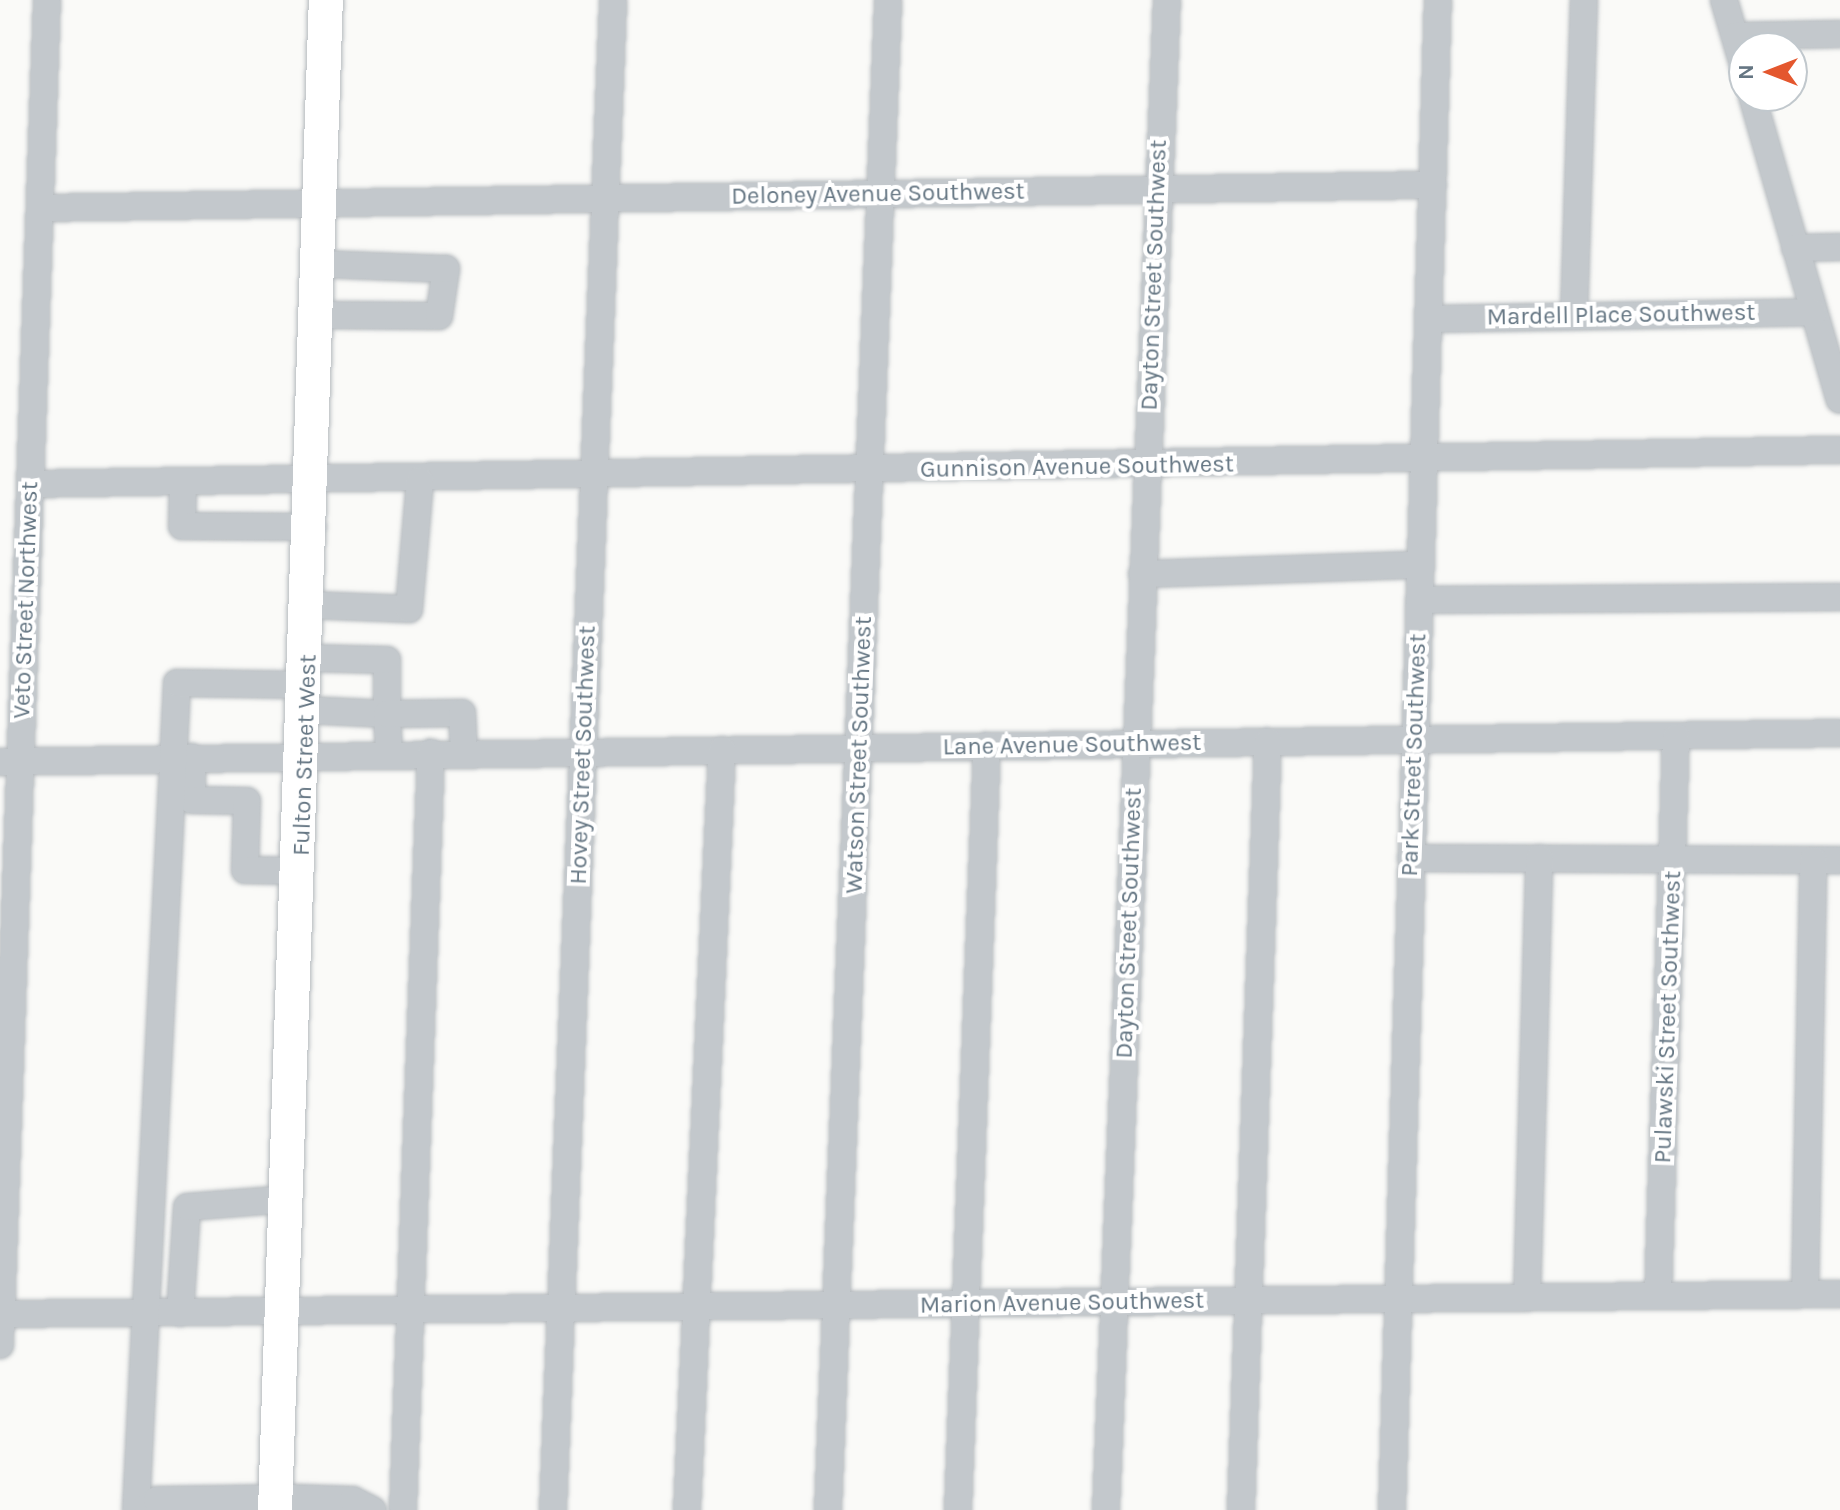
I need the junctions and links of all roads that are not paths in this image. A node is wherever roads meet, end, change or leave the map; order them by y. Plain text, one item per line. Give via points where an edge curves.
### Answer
1 (47, 0) edge
2 (326, 0) edge
3 (613, 0) edge
4 (888, 0) edge
5 (1167, 0) edge
6 (1438, 0) edge
7 (1584, 0) edge
8 (1724, 0) edge
9 (1734, 32) edge
10 (1840, 34) edge
11 (1808, 35) edge
12 (1757, 112) edge
13 (1433, 185) junction
14 (1157, 190) junction
15 (878, 194) junction
16 (605, 198) junction
17 (323, 205) junction
18 (40, 208) junction
19 (1840, 247) edge
20 (1795, 248) junction
21 (321, 264) junction
22 (1813, 312) junction
23 (320, 315) junction
24 (1574, 316) junction
25 (1429, 319) junction
26 (1840, 400) edge
27 (1840, 450) edge
28 (1423, 462) junction
29 (1146, 466) junction
30 (869, 469) junction
31 (594, 476) junction
32 (420, 480) junction
33 (183, 482) junction
34 (315, 482) junction
35 (30, 484) junction
36 (313, 527) junction
37 (1420, 565) junction
38 (1142, 574) junction
39 (1840, 597) edge
40 (1419, 600) junction
41 (310, 605) junction
42 (315, 678) junction
43 (398, 714) junction
44 (1840, 733) edge
45 (1676, 737) junction
46 (1414, 738) junction
47 (1268, 741) junction
48 (1135, 744) junction
49 (987, 746) junction
50 (859, 748) junction
51 (722, 750) junction
52 (305, 753) junction
53 (389, 753) junction
54 (431, 753) junction
55 (464, 753) junction
56 (583, 753) junction
57 (180, 757) junction
58 (10, 762) edge
59 (1411, 858) junction
60 (1539, 858) junction
61 (1674, 859) junction
62 (1813, 860) junction
63 (1840, 860) edge
64 (300, 871) junction
65 (288, 1199) junction
66 (1805, 1294) junction
67 (1840, 1294) edge
68 (1658, 1296) junction
69 (1527, 1298) junction
70 (1398, 1299) junction
71 (1247, 1300) junction
72 (1115, 1302) junction
73 (966, 1304) junction
74 (837, 1306) junction
75 (697, 1308) junction
76 (410, 1310) junction
77 (561, 1310) junction
78 (284, 1312) junction
79 (143, 1313) junction
80 (180, 1313) junction
81 (1, 1314) edge
82 (0, 1345) edge
83 (275, 1504) edge
84 (320, 1504) edge
85 (136, 1510) edge
86 (143, 1510) edge
87 (373, 1510) edge
88 (403, 1510) edge
89 (553, 1510) edge
90 (687, 1510) edge
91 (828, 1510) edge
92 (958, 1510) edge
93 (1106, 1510) edge
94 (1241, 1510) edge
95 (1392, 1510) edge

1 - 18 street, Veto Street Northwest
2 - 17 main road, Fulton Street West
3 - 16 street, Hovey Street Southwest
4 - 15 street, Watson Street Southwest
5 - 14 street, Dayton Street Southwest
6 - 13 street, Park Street Southwest
7 - 24 street
8 - 9 street
10 - 11 street
12 - 20 street
13 - 14 street, Deloney Avenue Southwest
13 - 25 street, Park Street Southwest
14 - 15 street, Deloney Avenue Southwest
14 - 29 street, Dayton Street Southwest
15 - 16 street, Deloney Avenue Southwest
15 - 30 street, Watson Street Southwest
16 - 17 street, Deloney Avenue Southwest
16 - 31 street, Hovey Street Southwest
17 - 18 street, Deloney Avenue Southwest
17 - 21 main road, Fulton Street West
18 - 35 street, Veto Street Northwest
19 - 20 street
20 - 22 street
21 - 23 main road, Fulton Street West
21 - 23 street via 442,265 445,283 439,316
22 - 24 street, Mardell Place Southwest
22 - 26 street
23 - 34 main road, Fulton Street West
24 - 25 street, Mardell Place Southwest
25 - 28 street, Park Street Southwest
27 - 28 street, Gunnison Avenue Southwest
28 - 29 street, Gunnison Avenue Southwest
28 - 37 street, Park Street Southwest
29 - 30 street, Gunnison Avenue Southwest
29 - 38 street, Dayton Street Southwest
30 - 31 street, Gunnison Avenue Southwest
30 - 50 street, Watson Street Southwest
31 - 32 street, Gunnison Avenue Southwest
31 - 56 street, Hovey Street Southwest
32 - 34 street, Gunnison Avenue Southwest
32 - 41 street via 409,609
33 - 34 street, Gunnison Avenue Southwest
33 - 35 street, Gunnison Avenue Southwest
33 - 36 street via 182,526
34 - 36 main road, Fulton Street West
35 - 58 street, Veto Street Northwest
36 - 41 main road, Fulton Street West
37 - 38 street
37 - 40 street, Park Street Southwest
38 - 48 street, Dayton Street Southwest
39 - 40 street
40 - 46 street, Park Street Southwest
41 - 42 main road, Fulton Street West
42 - 43 street
42 - 43 street via 387,660
42 - 52 main road, Fulton Street West
42 - 57 street via 177,683
43 - 53 street
43 - 55 street via 462,713
44 - 45 street, Lane Avenue Southwest
45 - 46 street, Lane Avenue Southwest
45 - 61 street, Pulawski Street Southwest
46 - 47 street, Lane Avenue Southwest
46 - 59 street, Park Street Southwest
47 - 48 street, Lane Avenue Southwest
47 - 71 street
48 - 49 street, Lane Avenue Southwest
48 - 72 street, Dayton Street Southwest
49 - 50 street, Lane Avenue Southwest
49 - 73 street
50 - 51 street, Lane Avenue Southwest
50 - 74 street, Watson Street Southwest
51 - 56 street, Lane Avenue Southwest
51 - 75 street
52 - 53 street, Lane Avenue Southwest
52 - 57 street, Lane Avenue Southwest
52 - 64 main road, Fulton Street West
53 - 54 street, Lane Avenue Southwest
54 - 55 street, Lane Avenue Southwest
54 - 76 street
55 - 56 street, Lane Avenue Southwest
56 - 77 street, Hovey Street Southwest
57 - 58 street, Lane Avenue Southwest
57 - 64 street via 192,800 247,801 245,870
57 - 79 street
58 - 81 street, Veto Street Northwest
59 - 60 street
59 - 70 street, Park Street Southwest
60 - 61 street
60 - 69 street
61 - 62 street
61 - 68 street, Pulawski Street Southwest
62 - 63 street
62 - 66 street
64 - 65 main road, Fulton Street West
65 - 78 main road, Fulton Street West
65 - 80 street via 187,1207
66 - 67 street, Marion Avenue Southwest
66 - 68 street, Marion Avenue Southwest
68 - 69 street, Marion Avenue Southwest
69 - 70 street, Marion Avenue Southwest
70 - 71 street, Marion Avenue Southwest
70 - 95 street, Park Street Southwest
71 - 72 street, Marion Avenue Southwest
71 - 94 street
72 - 73 street, Marion Avenue Southwest
72 - 93 street, Dayton Street Southwest
73 - 74 street, Marion Avenue Southwest
73 - 92 street
74 - 75 street, Marion Avenue Southwest
74 - 91 street, Watson Street Southwest
75 - 77 street, Marion Avenue Southwest
75 - 90 street
76 - 77 street, Marion Avenue Southwest
76 - 78 street, Marion Avenue Southwest
76 - 88 street
77 - 89 street, Hovey Street Southwest
78 - 80 street, Marion Avenue Southwest
78 - 83 main road, Fulton Street West
79 - 80 street, Marion Avenue Southwest
79 - 81 street, Marion Avenue Southwest
79 - 85 street
81 - 82 street, Veto Street Northwest
83 - 84 street
83 - 86 street via 157,1500
84 - 87 street

